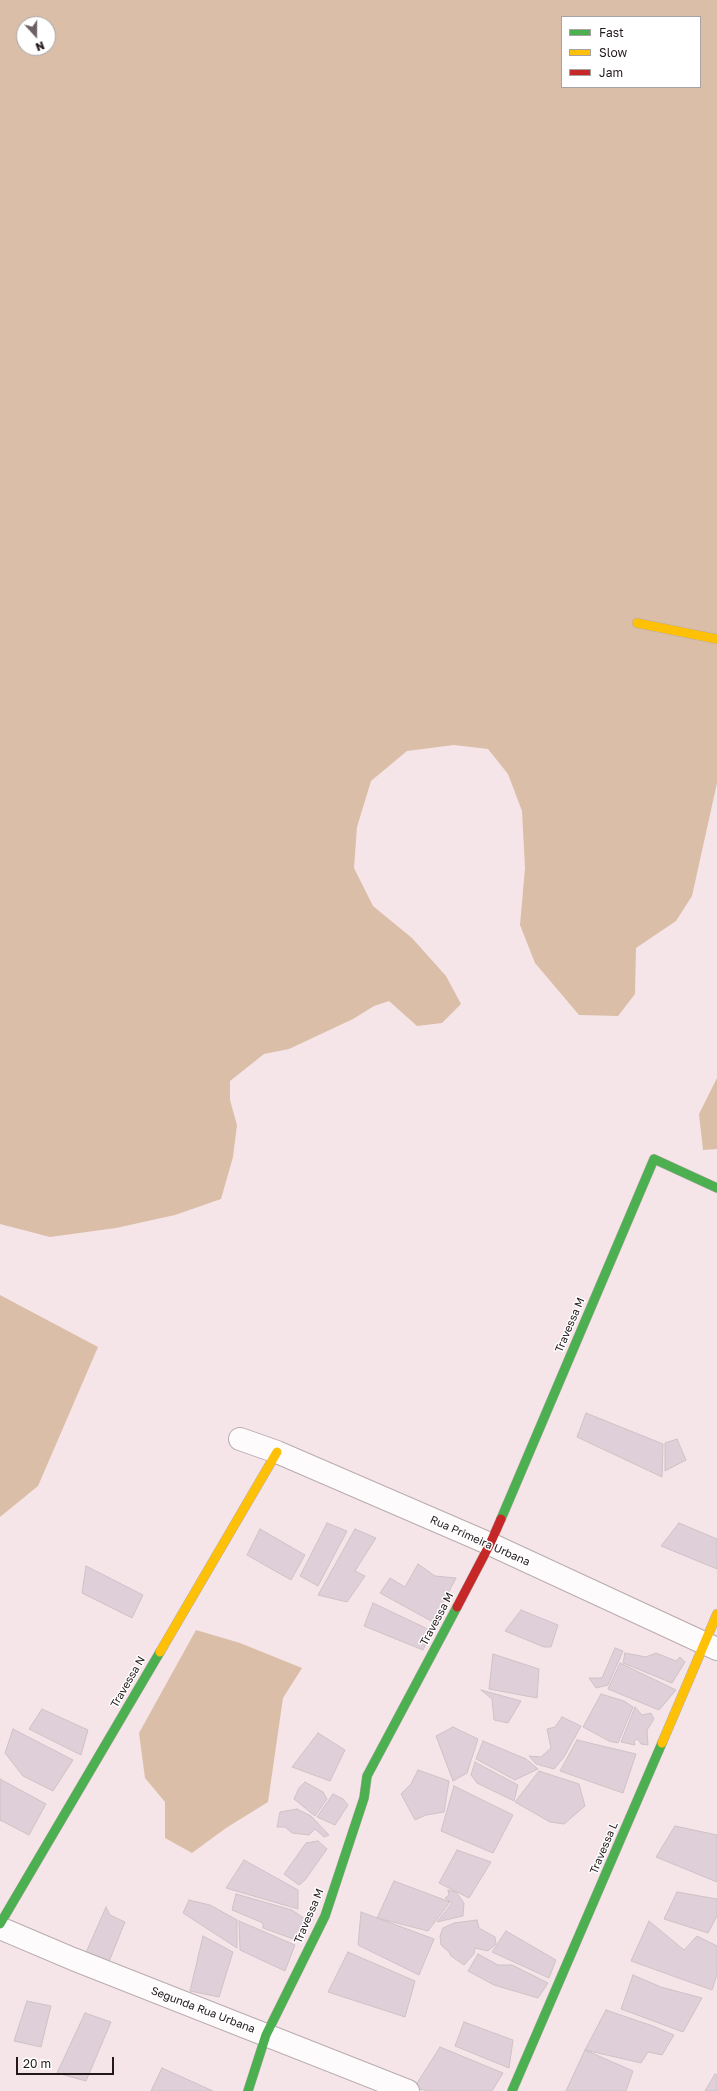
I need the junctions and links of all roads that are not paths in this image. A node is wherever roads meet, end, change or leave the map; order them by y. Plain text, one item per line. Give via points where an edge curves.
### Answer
1 (637, 623) dead end
2 (717, 638) edge
3 (717, 1188) edge
4 (240, 1439) dead end
5 (277, 1452) junction
6 (490, 1544) junction
7 (717, 1614) edge
8 (711, 1647) edge
9 (0, 1924) edge
10 (0, 1928) edge
11 (266, 2035) junction
12 (248, 2091) edge
13 (408, 2091) edge
14 (512, 2091) edge

1 - 2 street
3 - 6 street, Travessa M via 654,1159
4 - 5 street, Rua Primeira Urbana
5 - 6 street, Rua Primeira Urbana
5 - 9 street, Travessa N
6 - 8 street, Rua Primeira Urbana
6 - 11 street, Travessa M via 367,1776 364,1798 325,1916
7 - 8 street, Travessa L
8 - 14 street, Travessa L
10 - 11 street, Segunda Rua Urbana
11 - 12 street, Travessa M
11 - 13 street, Segunda Rua Urbana

